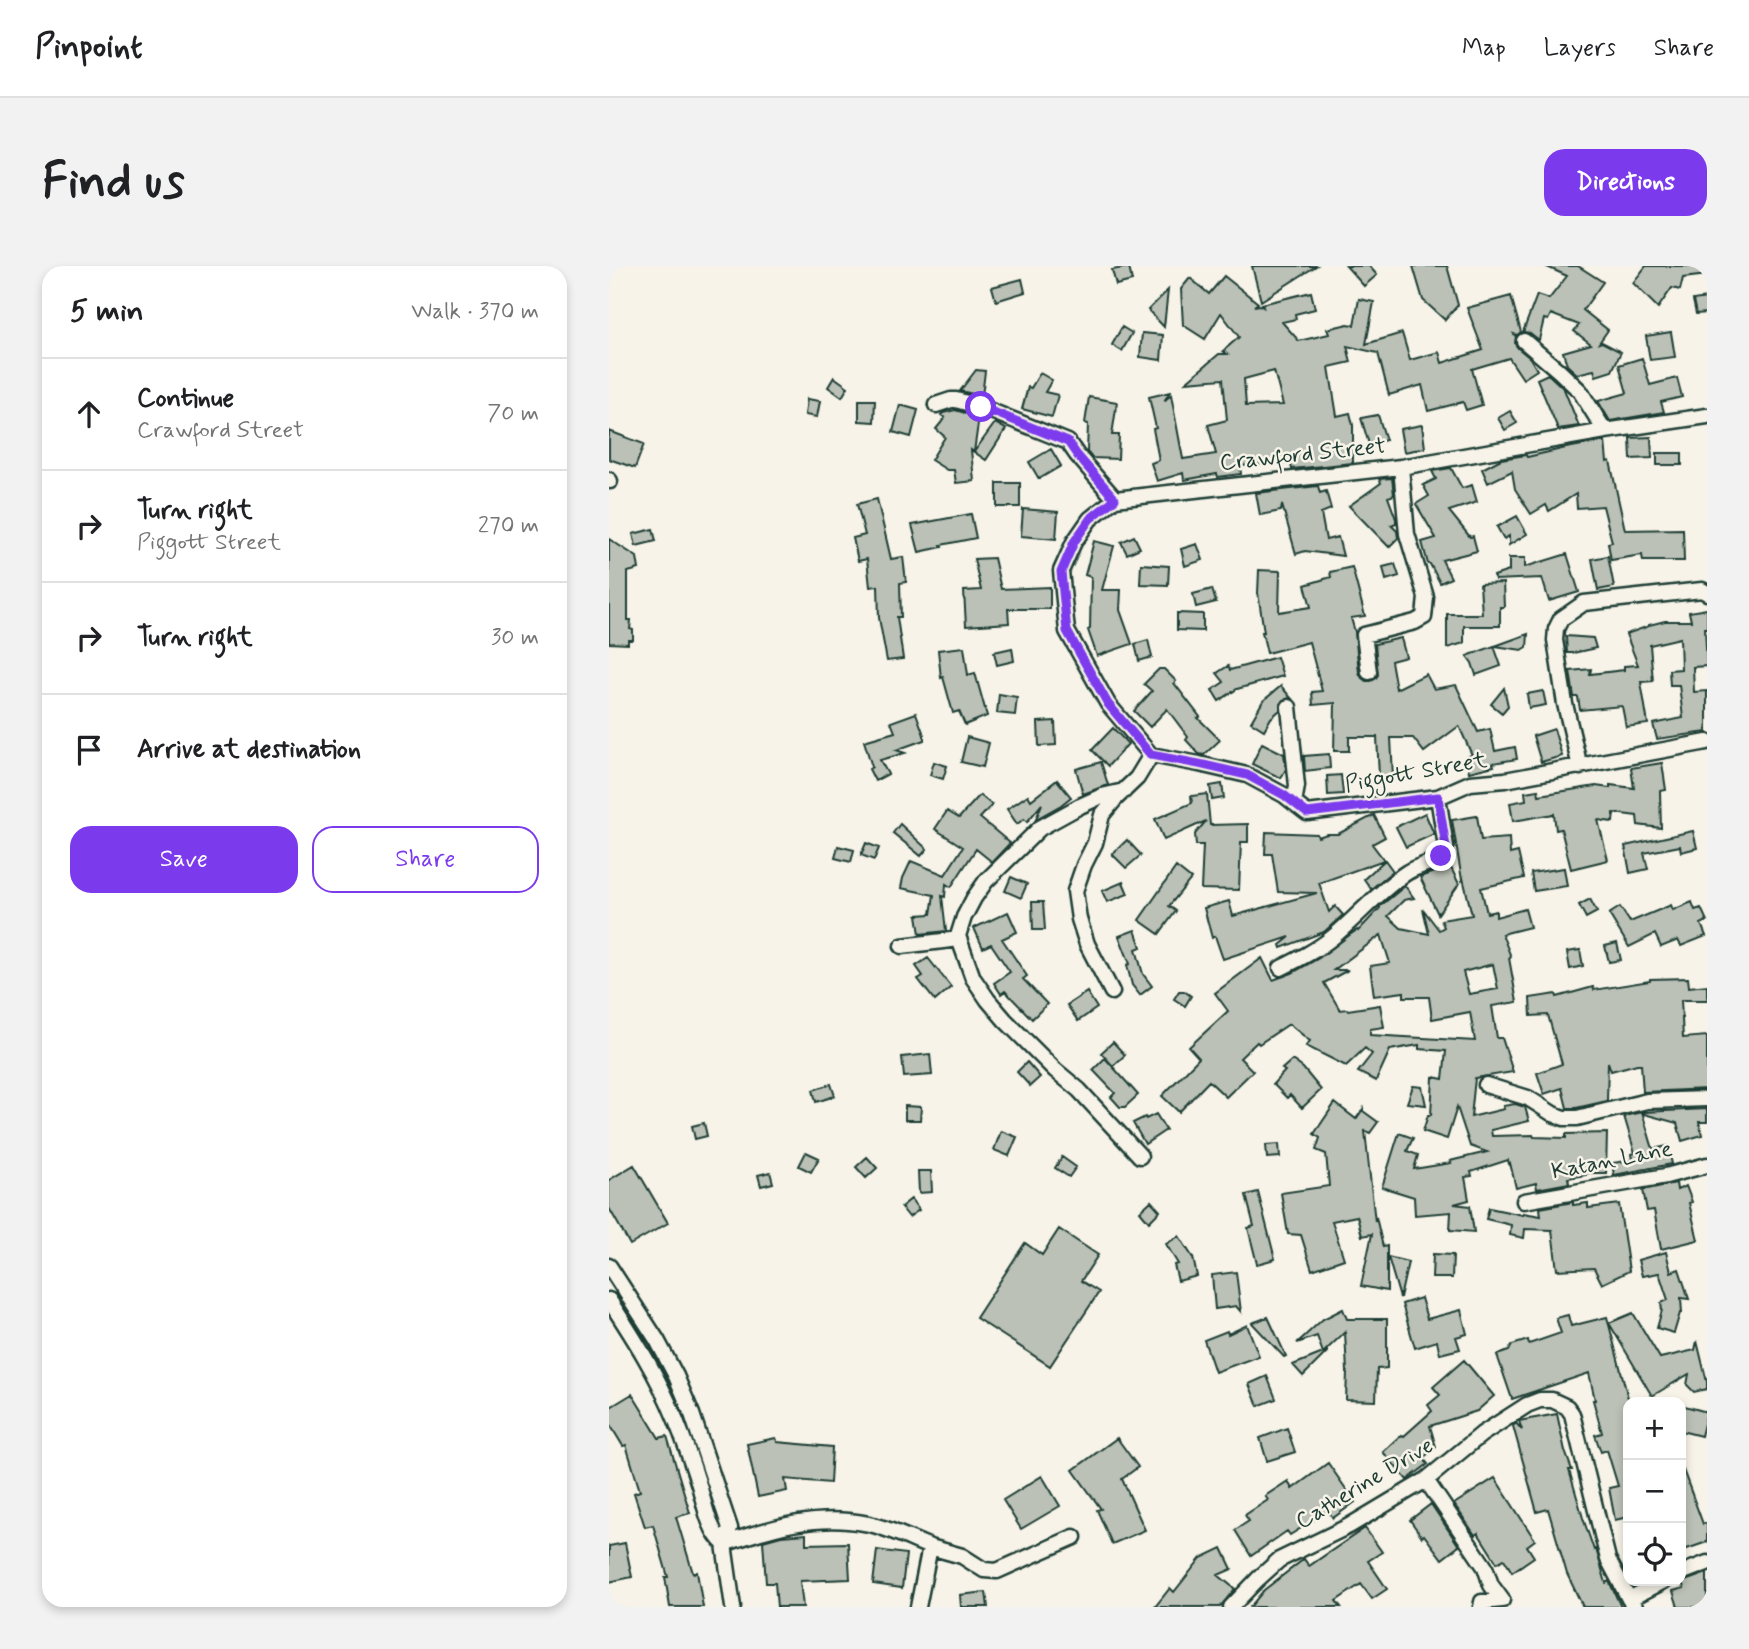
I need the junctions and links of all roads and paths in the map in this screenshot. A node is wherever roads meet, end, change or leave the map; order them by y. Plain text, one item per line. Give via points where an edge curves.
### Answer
1 (1524, 341) dead end
2 (936, 405) dead end
3 (1707, 416) edge
4 (1605, 431) junction
5 (1401, 467) junction
6 (1115, 499) junction
7 (1707, 593) edge
8 (1369, 672) dead end
9 (1289, 707) dead end
10 (1707, 742) edge
11 (1151, 755) junction
12 (1580, 767) junction
13 (1123, 791) junction
14 (1438, 797) junction
15 (1294, 803) junction
16 (959, 939) junction
17 (902, 946) dead end
18 (1281, 968) dead end
19 (1112, 992) dead end
20 (1486, 1085) dead end
21 (1707, 1099) edge
22 (1140, 1156) dead end
23 (1707, 1165) edge
24 (1524, 1201) dead end
25 (609, 1266) edge
26 (609, 1300) edge
27 (1426, 1480) junction
28 (1074, 1537) dead end
29 (725, 1544) junction
30 (930, 1547) junction
31 (1707, 1563) edge
32 (1686, 1571) edge
33 (1657, 1586) edge
34 (1632, 1603) edge
35 (733, 1607) edge
36 (918, 1607) edge
37 (1231, 1607) edge
38 (1481, 1607) edge

1 - 4 street via 1580,391
2 - 6 street via 956,400 981,407 1068,442
3 - 4 street, Crawford Street
4 - 5 street, Crawford Street
5 - 6 street, Crawford Street
5 - 8 street via 1407,534 1426,597 1424,617 1364,635
6 - 11 street via 1090,519 1061,572 1067,631 1108,704
7 - 12 street via 1584,603 1561,619 1555,640
9 - 15 street via 1297,786
10 - 12 street, Piggott Street
11 - 13 street
11 - 15 street, Piggott Street via 1247,775
12 - 14 street, Piggott Street via 1470,783
13 - 16 street via 1101,796 1040,828 986,881 964,917
13 - 19 street via 1102,816 1075,891 1087,944
14 - 15 street, Piggott Street via 1307,813
14 - 18 street via 1446,847 1441,856 1409,871 1322,946
16 - 17 street
16 - 22 street via 973,978 988,1000
20 - 21 street via 1528,1098 1564,1118 1647,1101
23 - 24 street, Katan Lane
25 - 29 street via 657,1339 692,1414 730,1528
26 - 29 street via 660,1384 712,1527
27 - 34 street, Catherine Drive via 1482,1434 1527,1405 1552,1400 1567,1407 1608,1559
27 - 37 street, Catherine Drive via 1349,1526 1279,1560
27 - 38 street via 1502,1600 1482,1601
28 - 30 street via 997,1571 983,1570 962,1556
29 - 30 street via 783,1525 837,1520 870,1524
29 - 35 street
30 - 36 street
31 - 32 street
33 - 34 street

